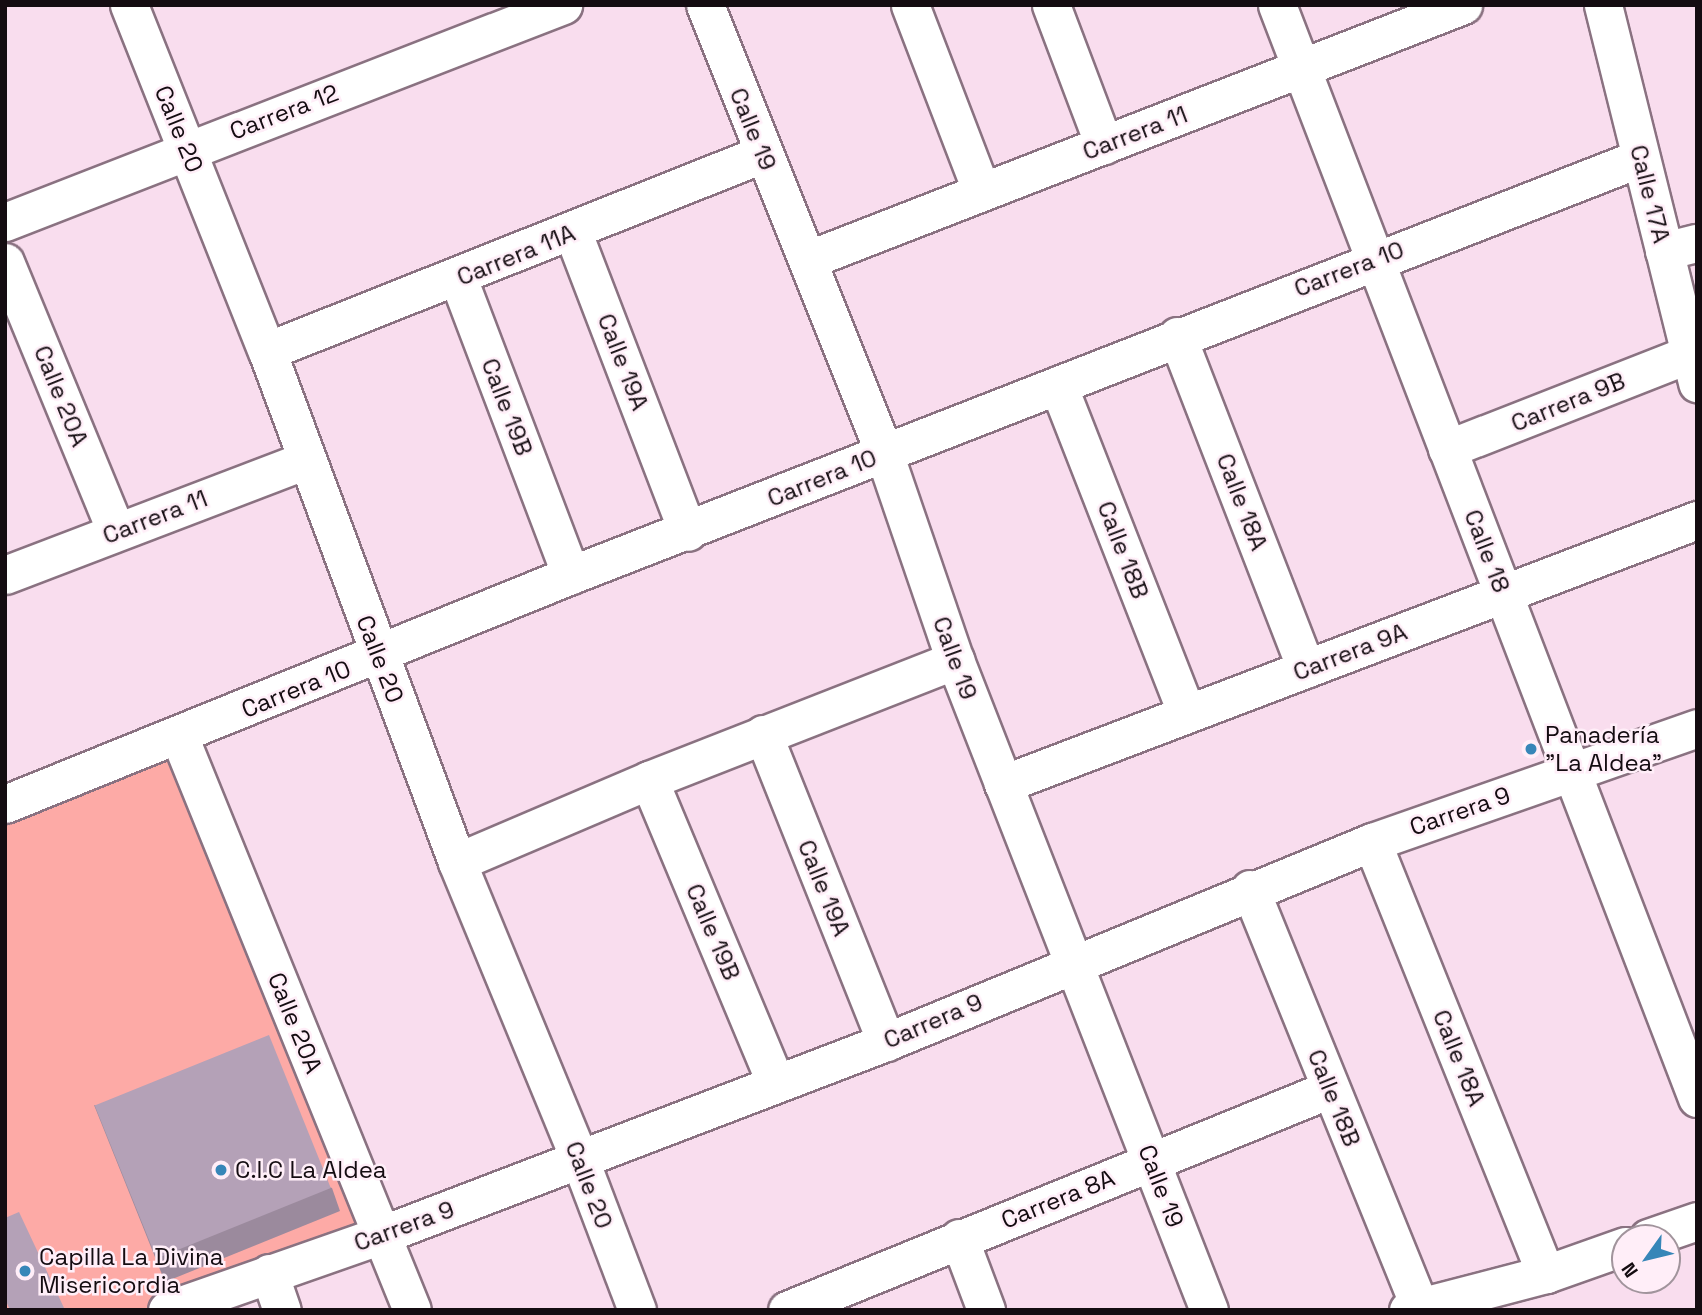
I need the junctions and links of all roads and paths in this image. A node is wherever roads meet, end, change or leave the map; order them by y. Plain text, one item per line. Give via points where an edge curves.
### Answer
1 (129, 5) edge
2 (563, 5) edge
3 (705, 5) edge
4 (910, 5) edge
5 (1051, 5) edge
6 (1277, 5) edge
7 (1463, 5) edge
8 (1603, 5) edge
9 (1303, 70) junction
10 (1104, 145) junction
11 (187, 149) junction
12 (762, 154) junction
13 (1640, 158) junction
14 (981, 190) junction
15 (5, 222) edge
16 (573, 233) junction
17 (1681, 247) edge
18 (1377, 258) junction
19 (807, 260) junction
20 (5, 261) edge
21 (458, 278) junction
22 (1177, 336) junction
23 (267, 351) junction
24 (1693, 369) edge
25 (1058, 385) junction
26 (1447, 449) junction
27 (884, 453) junction
28 (306, 460) junction
29 (1697, 520) edge
30 (116, 531) junction
31 (688, 532) junction
32 (5, 575) edge
33 (571, 575) junction
34 (1503, 594) junction
35 (379, 656) junction
36 (955, 660) junction
37 (1306, 669) junction
38 (1187, 714) junction
39 (1697, 728) edge
40 (763, 734) junction
41 (179, 736) junction
42 (1572, 772) junction
43 (649, 780) junction
44 (1003, 785) junction
45 (5, 804) edge
46 (1372, 842) junction
47 (457, 862) junction
48 (1250, 889) junction
49 (1073, 962) junction
50 (886, 1042) junction
51 (776, 1084) junction
52 (1330, 1089) junction
53 (1697, 1098) edge
54 (580, 1160) junction
55 (1151, 1161) junction
56 (381, 1235) junction
57 (959, 1238) junction
58 (1611, 1251) edge
59 (269, 1273) junction
60 (1546, 1274) junction
61 (851, 1298) edge
62 (1414, 1308) edge
63 (167, 1310) edge
64 (282, 1310) edge
65 (411, 1310) edge
66 (637, 1310) edge
67 (787, 1310) edge
68 (986, 1310) edge
69 (1209, 1310) edge

1 - 11 street, Calle 20
2 - 11 street, Carrera 12
3 - 12 street, Calle 19
4 - 14 street
5 - 10 street
6 - 9 street, Calle 18
7 - 9 street, Carrera 11
8 - 13 street, Calle 17A
9 - 10 street, Carrera 11
9 - 18 street, Calle 18
10 - 14 street, Carrera 11
11 - 15 street, Carrera 12
11 - 23 street, Calle 20
12 - 16 street, Carrera 11A
12 - 19 street, Calle 19
13 - 17 street, Calle 17A
13 - 18 street, Carrera 10
14 - 19 street, Carrera 11
16 - 21 street, Carrera 11A
16 - 31 street, Calle 19A
17 - 24 street, Calle 17A
18 - 22 street, Carrera 10
18 - 26 street, Calle 18
19 - 27 street, Calle 19
20 - 30 street, Calle 20A
21 - 23 street, Carrera 11A
21 - 33 street, Calle 19B
22 - 25 street, Carrera 10
22 - 37 street, Calle 18A
23 - 28 street, Calle 20
24 - 26 street, Carrera 9B
25 - 27 street, Carrera 10
25 - 38 street, Calle 18B
26 - 34 street, Calle 18
27 - 31 street, Carrera 10
27 - 36 street, Calle 19
28 - 30 street, Carrera 11
28 - 35 street, Calle 20
29 - 34 street, Carrera 9A
30 - 32 street, Carrera 11
31 - 33 street, Carrera 10
33 - 35 street, Carrera 10
34 - 37 street, Carrera 9A
34 - 42 street, Calle 18
35 - 41 street, Carrera 10
35 - 47 street, Calle 20
36 - 40 street
36 - 44 street, Calle 19
37 - 38 street, Carrera 9A
38 - 44 street, Carrera 9A
39 - 42 street, Carrera 9
40 - 43 street
40 - 50 street, Calle 19A
41 - 45 street, Carrera 10
41 - 56 street, Calle 20A
42 - 46 street, Carrera 9
42 - 53 street, Calle 18
43 - 47 street
43 - 51 street, Calle 19B
44 - 49 street, Calle 19
46 - 48 street, Carrera 9
46 - 60 street, Calle 18A
47 - 54 street, Calle 20
48 - 49 street, Carrera 9
48 - 52 street, Calle 18B
49 - 50 street, Carrera 9
49 - 55 street, Calle 19
50 - 51 street, Carrera 9
51 - 54 street, Carrera 9
52 - 55 street, Carrera 8A
52 - 62 street, Calle 18B
54 - 56 street, Carrera 9
54 - 66 street, Calle 20
55 - 57 street, Carrera 8A
55 - 69 street, Calle 19
56 - 59 street, Carrera 9
56 - 65 street, Calle 20A
57 - 61 street, Carrera 8A
57 - 68 street
58 - 60 street
59 - 63 street, Carrera 9
59 - 64 street
60 - 62 street
61 - 67 street, Carrera 8A

